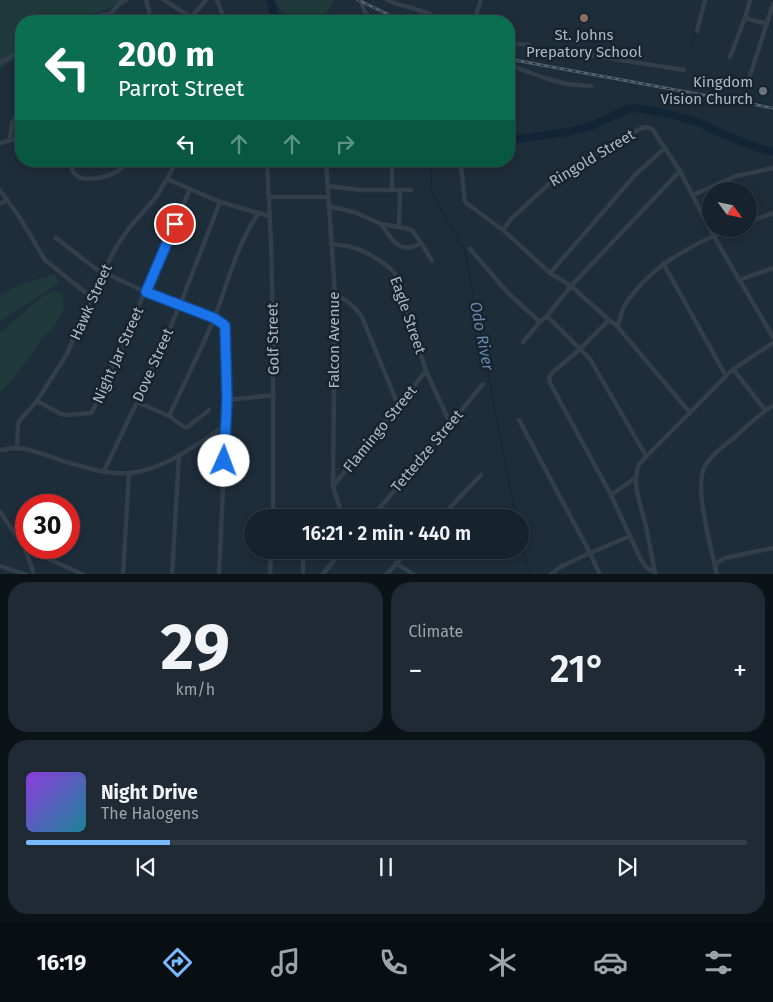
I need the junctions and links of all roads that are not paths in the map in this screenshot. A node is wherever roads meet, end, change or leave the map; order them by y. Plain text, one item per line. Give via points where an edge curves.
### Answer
1 (126, 0) edge
2 (146, 0) edge
3 (164, 0) edge
4 (206, 0) edge
5 (217, 0) edge
6 (362, 0) edge
7 (387, 0) edge
8 (481, 0) edge
9 (705, 0) edge
10 (750, 0) edge
11 (773, 4) edge
12 (110, 14) joint
13 (105, 15) edge
14 (149, 15) edge
15 (184, 15) edge
16 (193, 15) edge
17 (223, 15) edge
18 (365, 15) edge
19 (431, 15) edge
20 (476, 15) edge
21 (745, 18) junction
22 (766, 24) junction
23 (697, 31) dead end
24 (515, 44) edge
25 (15, 54) edge
26 (730, 57) dead end
27 (0, 63) edge
28 (515, 67) edge
29 (684, 70) dead end
30 (747, 85) dead end
31 (591, 86) dead end
32 (15, 119) edge
33 (15, 138) edge
34 (10, 139) junction
35 (0, 143) edge
36 (665, 148) junction
37 (71, 167) edge
38 (122, 167) edge
39 (174, 167) edge
40 (267, 167) edge
41 (326, 167) edge
42 (392, 167) edge
43 (461, 167) edge
44 (773, 168) edge
45 (680, 171) junction
46 (167, 179) junction
47 (327, 186) junction
48 (190, 189) junction
49 (0, 190) edge
50 (392, 190) junction
51 (400, 190) junction
52 (410, 190) dead end
53 (693, 194) junction
54 (269, 197) junction
55 (328, 197) junction
56 (7, 200) junction
57 (220, 202) junction
58 (0, 204) edge
59 (328, 206) junction
60 (702, 213) edge
61 (773, 213) edge
62 (258, 214) junction
63 (269, 216) junction
64 (758, 219) edge
65 (381, 224) junction
66 (399, 227) junction
67 (503, 230) junction
68 (56, 238) dead end
69 (709, 238) edge
70 (714, 238) edge
71 (421, 243) junction
72 (331, 244) junction
73 (470, 249) dead end
74 (432, 261) dead end
75 (663, 264) junction
76 (773, 268) edge
77 (550, 272) junction
78 (103, 273) junction
79 (740, 280) junction
80 (571, 286) junction
81 (146, 292) junction
82 (335, 294) junction
83 (91, 297) junction
84 (180, 305) junction
85 (547, 316) junction
86 (214, 318) junction
87 (609, 320) junction
88 (540, 322) junction
89 (617, 326) junction
90 (773, 337) edge
91 (524, 342) dead end
92 (773, 343) edge
93 (580, 349) junction
94 (733, 370) junction
95 (426, 371) junction
96 (726, 376) junction
97 (483, 384) dead end
98 (274, 395) junction
99 (227, 400) junction
100 (37, 401) junction
101 (136, 402) junction
102 (398, 405) junction
103 (773, 406) edge
104 (209, 410) dead end
105 (765, 410) junction
106 (690, 413) junction
107 (169, 416) junction
108 (519, 420) dead end
109 (450, 423) junction
110 (225, 426) junction
111 (17, 448) junction
112 (0, 450) edge
113 (178, 455) junction
114 (646, 456) junction
115 (104, 471) junction
116 (129, 473) junction
117 (482, 475) dead end
118 (635, 478) junction
119 (334, 486) junction
120 (612, 495) junction
121 (272, 509) edge
122 (340, 509) edge
123 (379, 509) edge
124 (449, 509) edge
125 (0, 512) edge
126 (15, 534) edge
127 (630, 536) junction
128 (773, 548) edge
129 (590, 553) junction
130 (29, 559) edge
131 (50, 559) edge
132 (271, 559) edge
133 (303, 559) edge
134 (335, 559) edge
135 (400, 559) edge
136 (396, 563) junction
137 (715, 564) junction
138 (0, 566) edge
139 (27, 574) edge
140 (34, 574) edge
141 (84, 574) edge
142 (123, 574) edge
143 (172, 574) edge
144 (219, 574) edge
145 (270, 574) edge
146 (303, 574) edge
147 (322, 574) edge
148 (386, 574) edge
149 (414, 574) edge
150 (550, 574) edge
151 (600, 574) edge
152 (656, 574) edge
153 (717, 574) edge

1 - 12 street
2 - 14 street
3 - 15 street
4 - 16 street
5 - 17 street
6 - 18 street
7 - 19 street
8 - 20 street
9 - 23 street
10 - 21 street
11 - 22 street
12 - 13 street
21 - 22 street
21 - 26 street
22 - 30 street
24 - 29 street via 529,45 541,52 562,51
25 - 27 street
28 - 31 street via 567,84
32 - 34 street
33 - 34 street
34 - 35 street
36 - 45 street, Ringold Street
36 - 67 street, Ringold Street via 649,128 619,139 552,181
36 - 77 street via 637,173
37 - 38 street via 77,176 92,179
39 - 46 street, Hawk Street
40 - 54 street, Golf Street
41 - 47 street, Falcon Avenue
42 - 50 street
43 - 67 street via 465,202
44 - 53 street via 736,176
45 - 53 street, Ringold Street
45 - 80 street
46 - 48 street
46 - 78 street, Hawk Street via 118,244
47 - 50 street
47 - 55 street, Falcon Avenue
48 - 57 street
48 - 81 street, Night Jar Street
49 - 56 street
50 - 51 street
51 - 52 street
51 - 66 street
53 - 60 street, Ringold Street
54 - 55 street
54 - 63 street, Golf Street
55 - 59 street, Falcon Avenue
56 - 58 street
56 - 83 street via 45,260
57 - 62 street
57 - 84 street, Dove Street
59 - 65 street via 354,212
59 - 72 street, Falcon Avenue
61 - 64 street
62 - 63 street
62 - 86 street via 238,250
63 - 98 street, Golf Street
65 - 66 street
65 - 71 street via 400,247 413,248
66 - 71 street via 412,230
67 - 77 street
68 - 78 street
69 - 75 street
70 - 79 street, Ringold Street
71 - 74 street
72 - 82 street, Falcon Avenue
72 - 95 street, Eagle Street via 355,248 381,261 396,274
73 - 88 street via 509,294
75 - 89 street via 641,283 626,303
75 - 96 street
76 - 79 street
77 - 80 street
78 - 81 street
78 - 83 street, Hawk Street
79 - 90 street, Ringold Street
80 - 85 street
80 - 87 street
81 - 84 street
81 - 100 street, Night Jar Street via 96,406 90,413 61,414
82 - 102 street via 350,302 362,317
82 - 119 street, Falcon Avenue
83 - 100 street, Hawk Street via 67,354
84 - 86 street
84 - 101 street, Dove Street
85 - 88 street
85 - 93 street
86 - 99 street via 226,330
86 - 107 street
87 - 89 street
87 - 93 street
88 - 91 street
89 - 106 street
92 - 94 street
93 - 114 street via 590,359
93 - 120 street via 552,373 550,383
94 - 96 street
94 - 105 street
95 - 102 street, Flamingo Street
95 - 109 street, Eagle Street
96 - 106 street
97 - 109 street, Tettedze Street
98 - 99 street
98 - 121 street, Golf Street
99 - 110 street
100 - 111 street, Hawk Street via 18,424
101 - 107 street
101 - 115 street, Dove Street
102 - 119 street, Flamingo Street
103 - 105 street
104 - 107 street via 187,427
105 - 137 street via 704,468 700,482
106 - 114 street
108 - 129 street
109 - 123 street, Tettedze Street
110 - 113 street
110 - 144 street
111 - 112 street
111 - 115 street
113 - 116 street via 158,466
113 - 143 street
114 - 118 street via 639,464
115 - 116 street
116 - 142 street
117 - 124 street
118 - 120 street
118 - 152 street
119 - 122 street, Falcon Avenue
120 - 127 street
125 - 126 street
127 - 129 street
127 - 152 street via 641,560
128 - 137 street via 725,558
129 - 150 street
129 - 151 street
130 - 140 street
131 - 141 street
132 - 145 street
133 - 146 street
134 - 147 street
135 - 136 street
136 - 148 street
136 - 149 street
137 - 153 street
138 - 139 street

